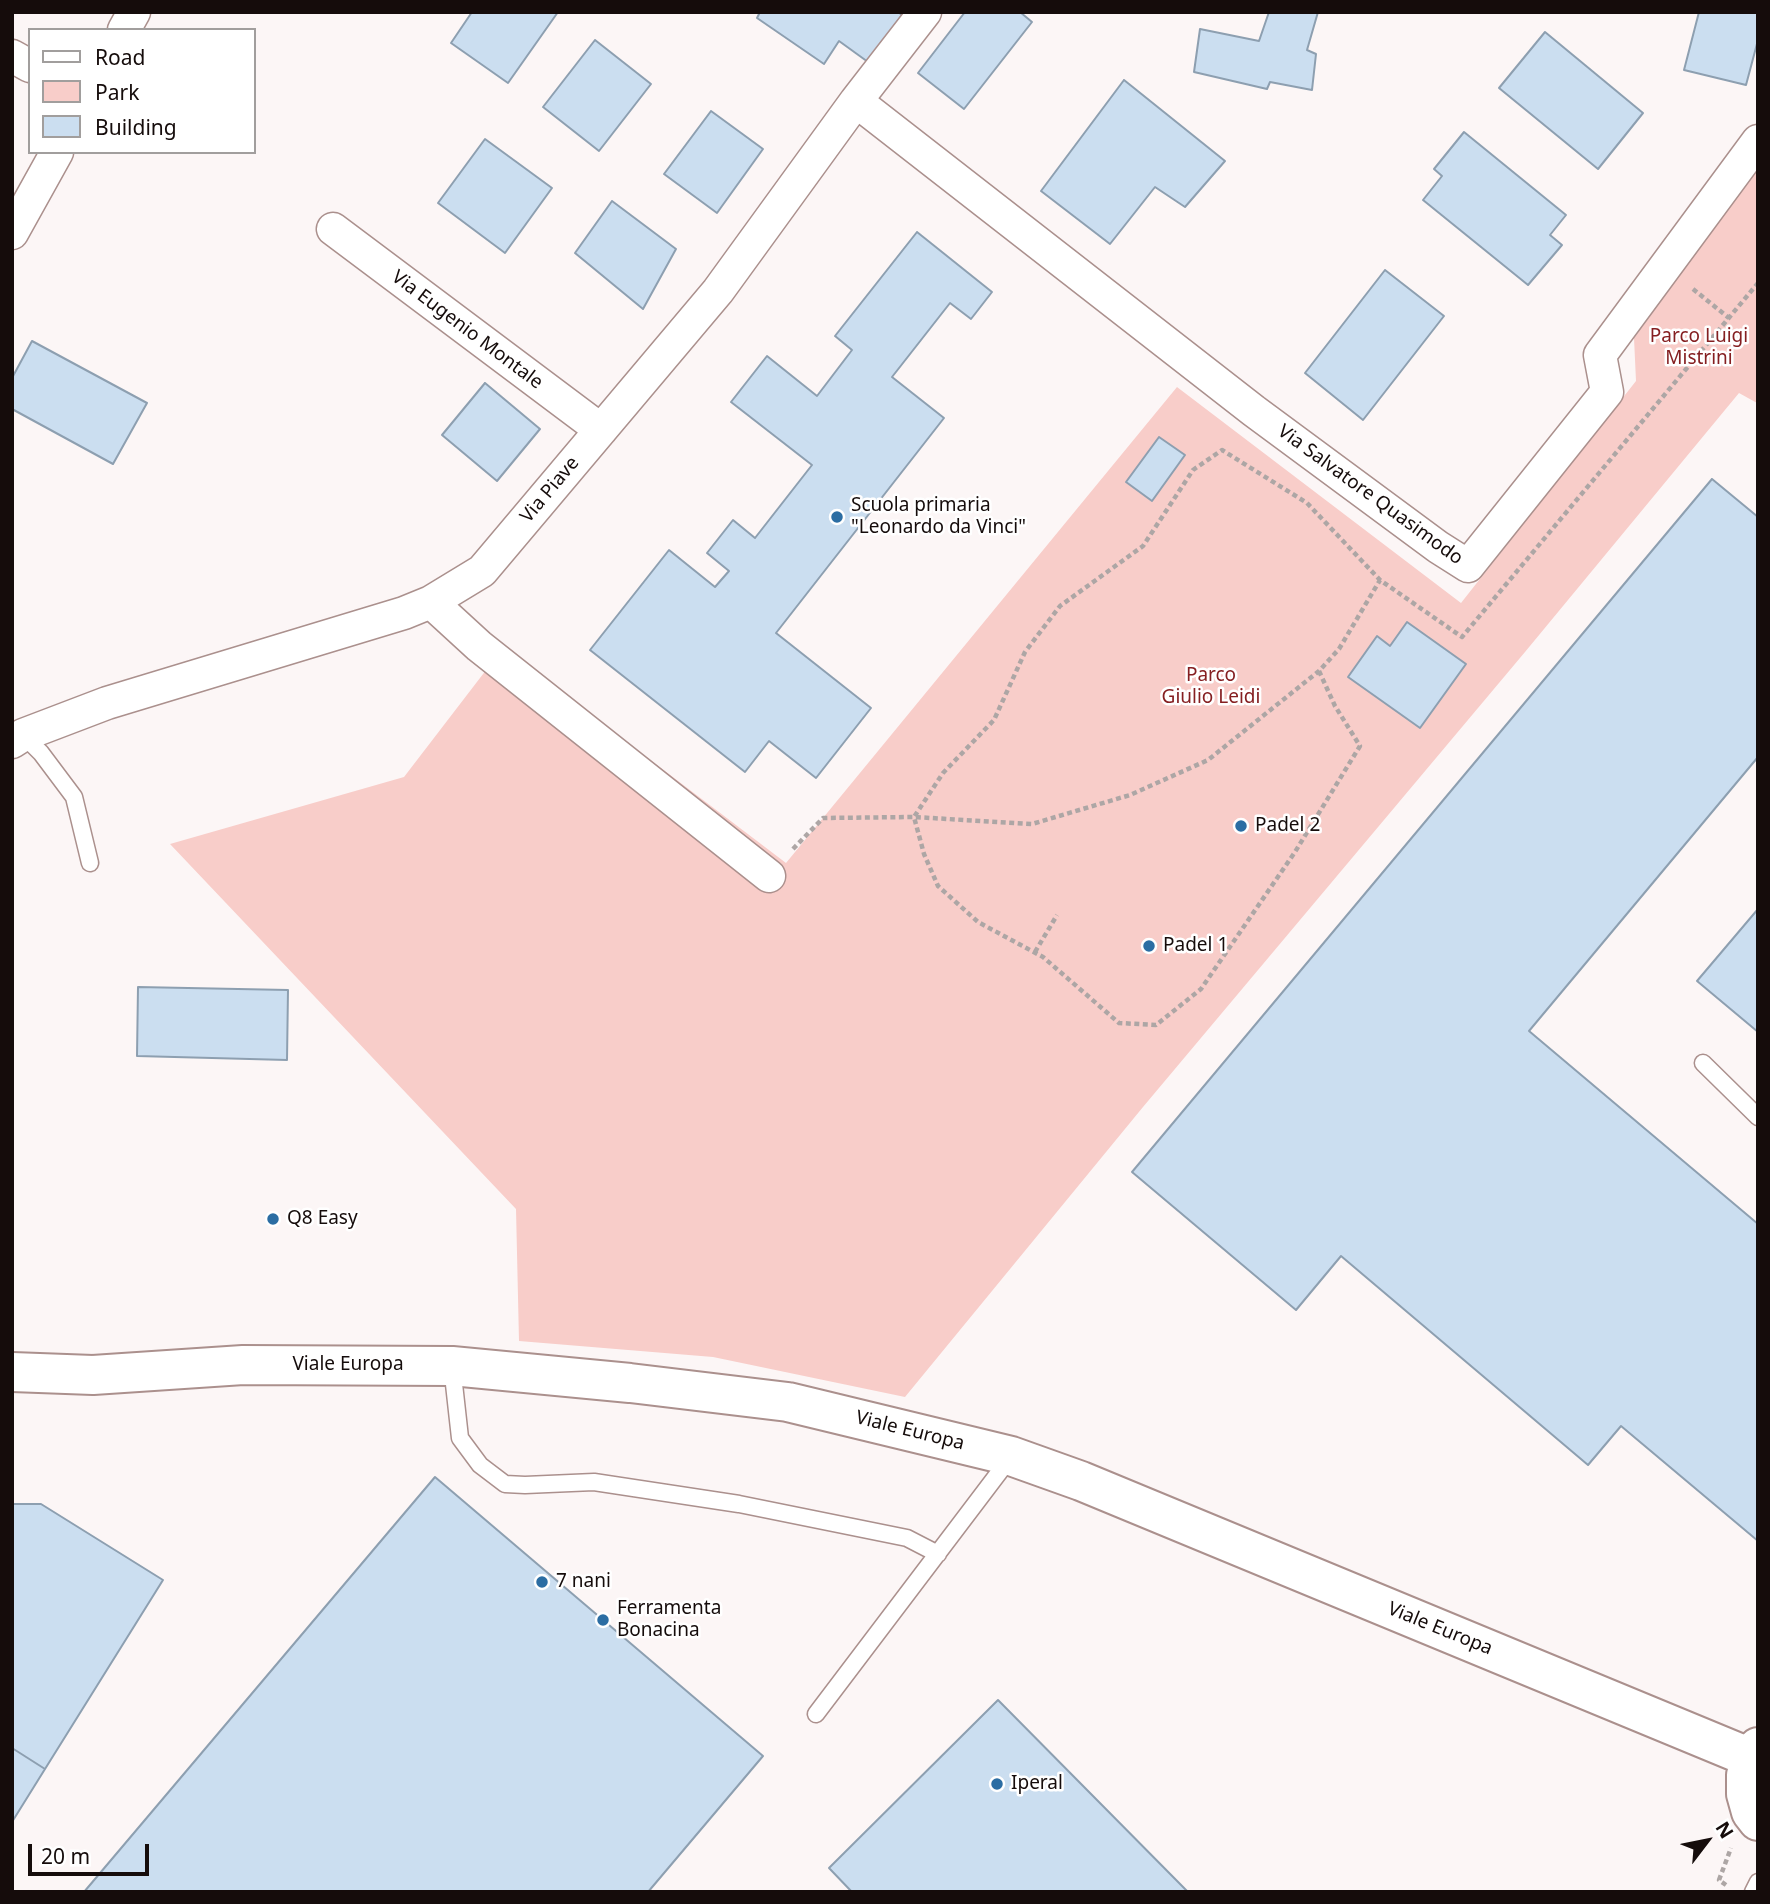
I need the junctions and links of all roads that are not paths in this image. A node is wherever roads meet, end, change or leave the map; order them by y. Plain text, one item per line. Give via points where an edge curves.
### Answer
1 (134, 12) edge
2 (925, 12) edge
3 (125, 28) edge
4 (12, 57) edge
5 (28, 65) edge
6 (856, 101) junction
7 (1758, 141) edge
8 (56, 154) edge
9 (333, 229) dead end
10 (12, 233) edge
11 (601, 430) junction
12 (431, 602) junction
13 (16, 736) edge
14 (90, 863) dead end
15 (769, 876) road end
16 (1703, 1063) dead end
17 (1758, 1117) edge
18 (452, 1366) junction
19 (12, 1372) edge
20 (1011, 1456) junction
21 (938, 1554) junction
22 (816, 1714) dead end
23 (1754, 1752) edge
24 (1758, 1821) edge
25 (1758, 1882) edge
26 (1754, 1892) edge

1 - 3 street
2 - 6 street, Via Piave
4 - 5 street
6 - 7 street, Via Salvatore Quasimodo via 1254,411 1468,566 1607,392 1600,355
6 - 11 street, Via Piave via 718,290
8 - 10 street
9 - 11 street, Via Eugenio Montale
11 - 12 street, Via Piave via 482,571
12 - 13 street, Via Piave
12 - 15 street via 479,646
13 - 14 lane via 41,753 74,797
16 - 17 lane
18 - 19 street, Viale Europa via 243,1365 93,1375
18 - 20 street, Viale Europa via 789,1402
18 - 21 lane via 460,1438 480,1465 505,1484 594,1482 739,1504 907,1538
20 - 21 lane
20 - 23 street, Viale Europa
21 - 22 lane
23 - 24 street, Viale Europa via 1746,1775 1746,1794
25 - 26 lane

